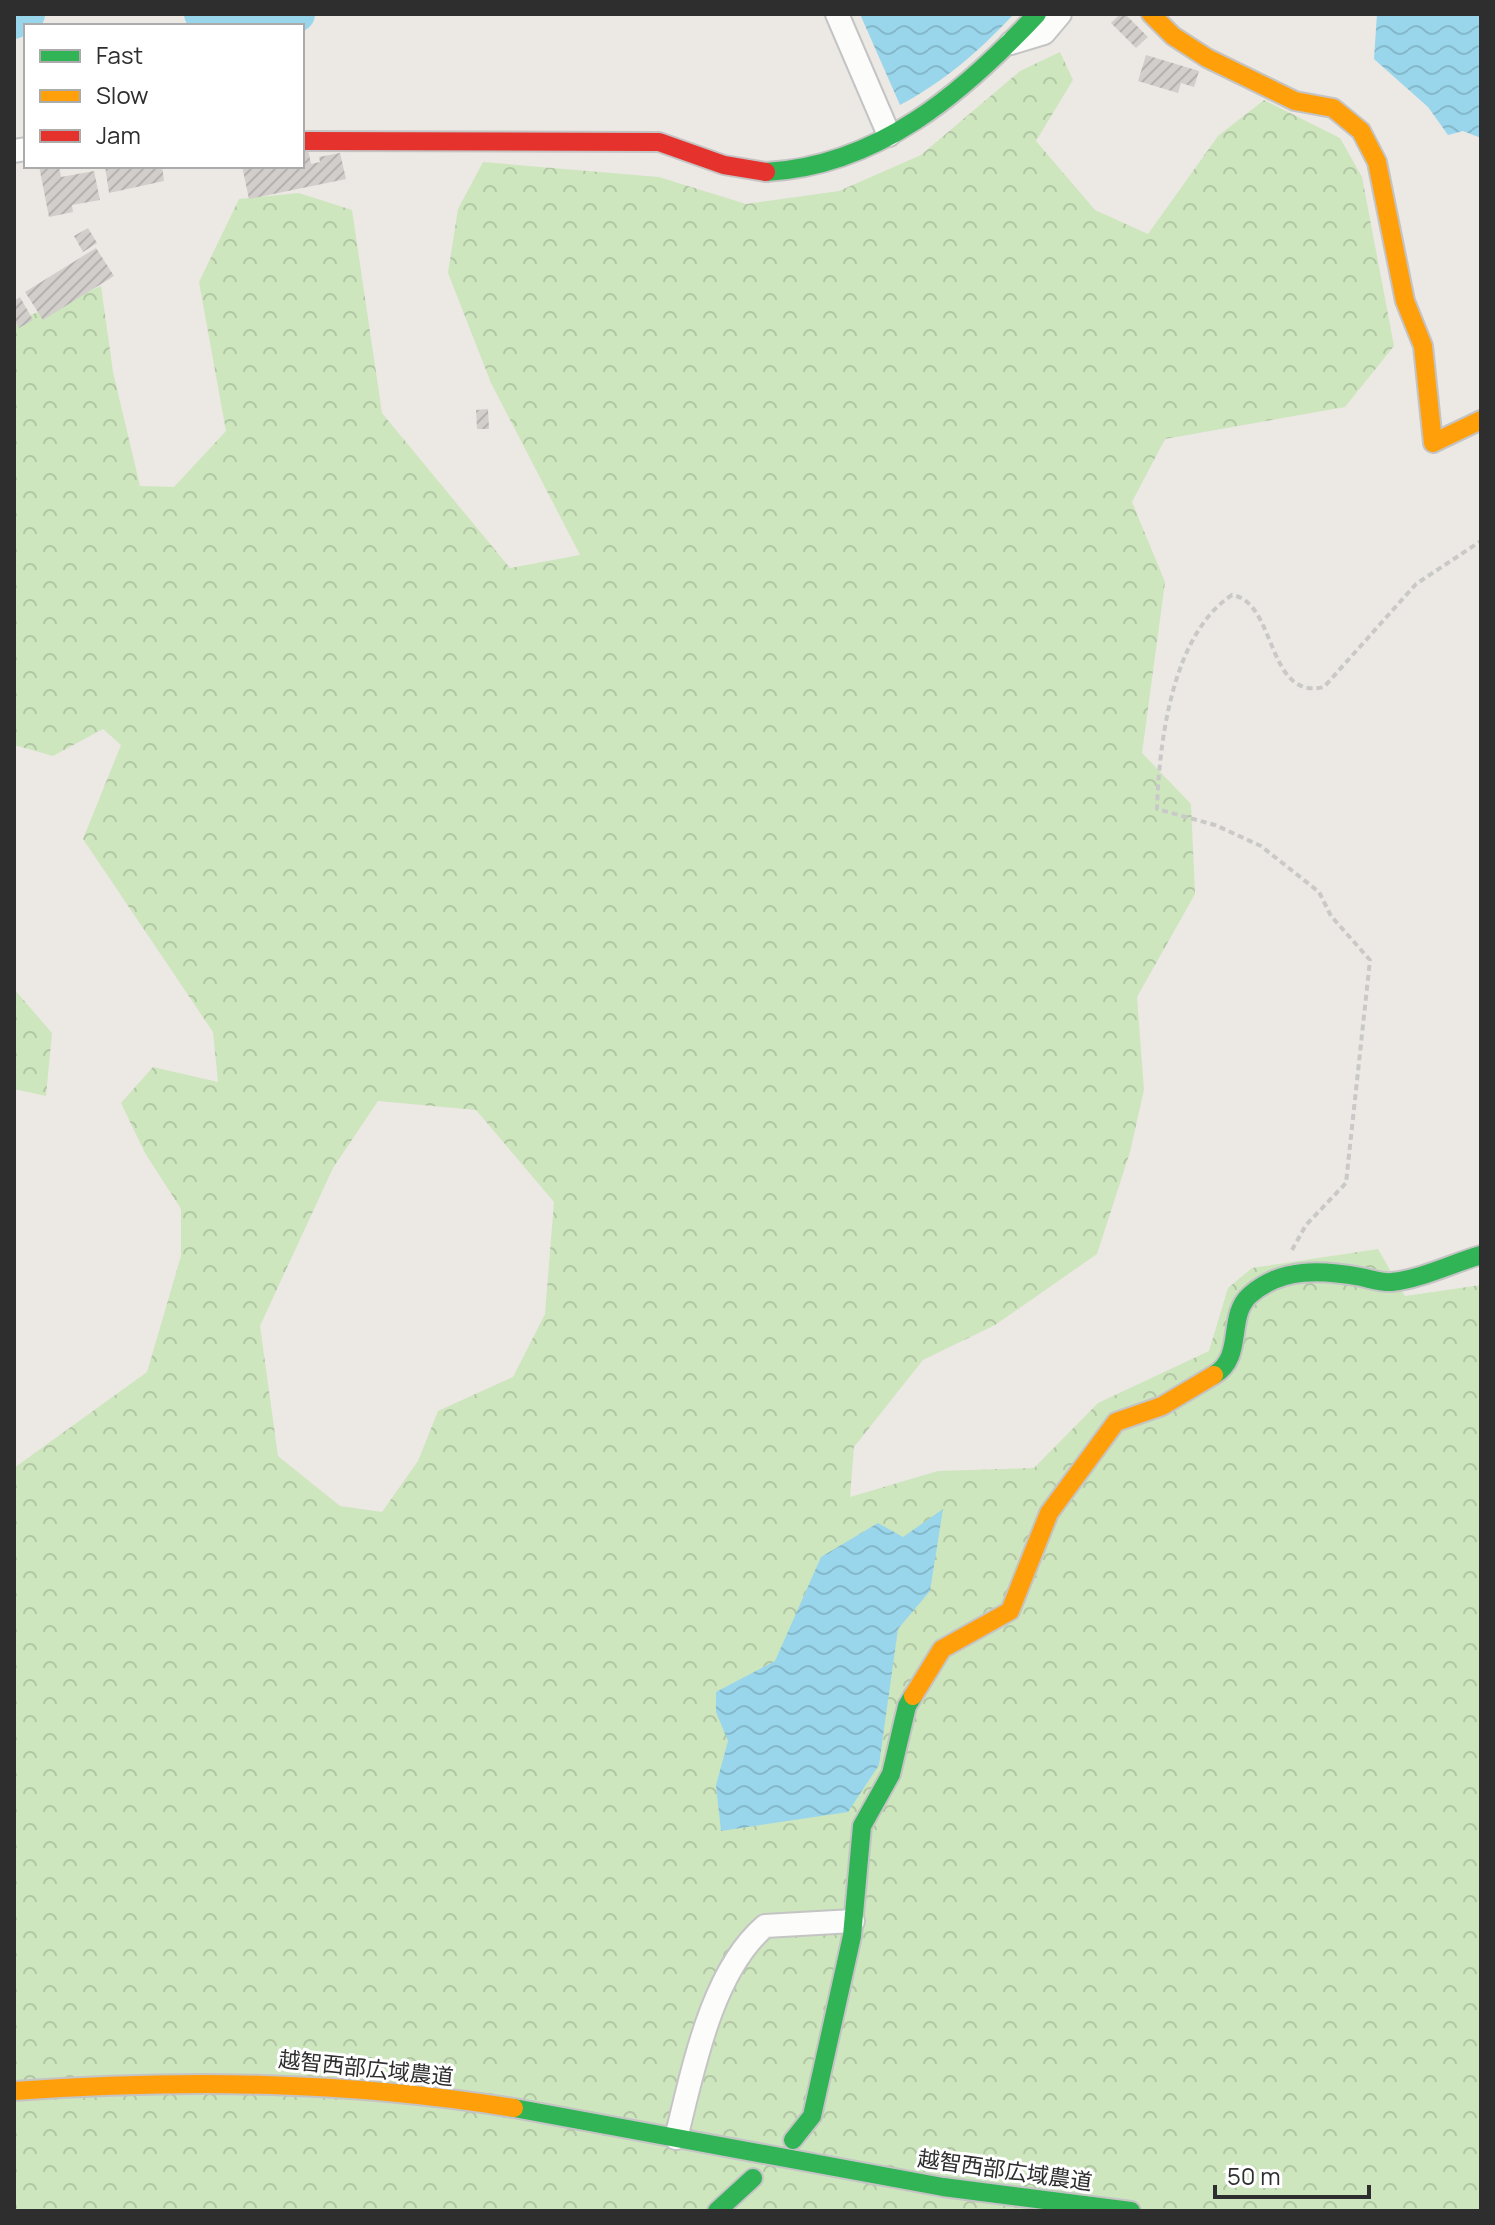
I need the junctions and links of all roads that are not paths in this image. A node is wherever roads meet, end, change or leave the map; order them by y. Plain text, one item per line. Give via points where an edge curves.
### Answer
1 (837, 14) edge
2 (1037, 14) edge
3 (1060, 14) edge
4 (1151, 14) edge
5 (1011, 44) junction
6 (889, 135) junction
7 (304, 141) edge
8 (1481, 420) edge
9 (1481, 1255) edge
10 (853, 1921) junction
11 (14, 2091) edge
12 (676, 2138) junction
13 (793, 2140) dead end
14 (753, 2178) dead end
15 (717, 2211) edge
16 (1131, 2211) edge

1 - 6 street
2 - 5 street
3 - 5 street via 1044,33
4 - 8 street via 1207,58 1295,101 1333,108 1361,131 1377,162 1399,275 1423,346 1433,443
5 - 6 street via 937,107
6 - 7 street via 861,152 820,165 765,172 709,161 659,142
9 - 10 street via 1391,1282 1326,1271 1278,1276 1238,1309 1237,1337 1224,1369 1162,1406 1116,1422 1049,1513 1010,1611 942,1649 907,1706 891,1774 862,1826
10 - 12 street via 765,1926 743,1947 698,2052
10 - 13 street via 812,2116
11 - 12 street, 越智西部広域農道 via 254,2082 382,2090 612,2123
12 - 16 street, 越智西部広域農道 via 996,2198
14 - 15 street

